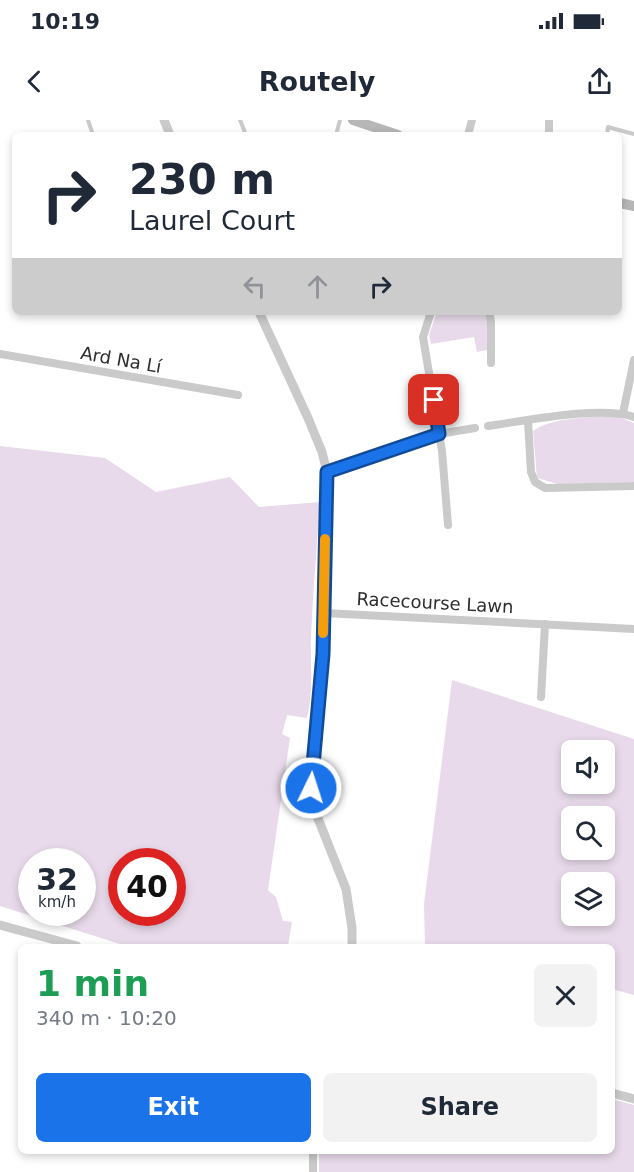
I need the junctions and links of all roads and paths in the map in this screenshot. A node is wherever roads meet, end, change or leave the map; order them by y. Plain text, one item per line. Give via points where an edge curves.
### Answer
1 (353, 120) edge
2 (379, 132) edge
3 (607, 132) edge
4 (634, 134) edge
5 (260, 315) edge
6 (430, 315) edge
7 (490, 315) edge
8 (0, 354) edge
9 (634, 360) edge
10 (491, 363) dead end
11 (238, 395) dead end
12 (623, 413) junction
13 (634, 417) edge
14 (528, 421) junction
15 (488, 426) dead end
16 (475, 428) dead end
17 (439, 434) junction
18 (327, 472) junction
19 (634, 486) edge
20 (448, 525) dead end
21 (324, 613) junction
22 (545, 624) junction
23 (634, 629) edge
24 (541, 697) dead end
25 (0, 926) edge
26 (68, 944) edge
27 (352, 944) edge
28 (615, 1094) edge
29 (634, 1099) edge
30 (313, 1154) edge
31 (313, 1172) edge

1 - 2 main road
3 - 4 lane via 608,127
5 - 18 street via 308,418
6 - 17 street via 423,337
7 - 10 street
8 - 11 street, Ard Na Lí
9 - 12 street
12 - 13 street
12 - 14 street
14 - 15 street
14 - 19 street via 535,482 545,488
16 - 17 street
17 - 18 street
17 - 20 street
18 - 21 street
21 - 22 street, Racecourse Lawn
21 - 27 street via 311,788 317,816 346,890
22 - 23 street, Racecourse Lawn
22 - 24 street
25 - 26 street
28 - 29 street
30 - 31 street

